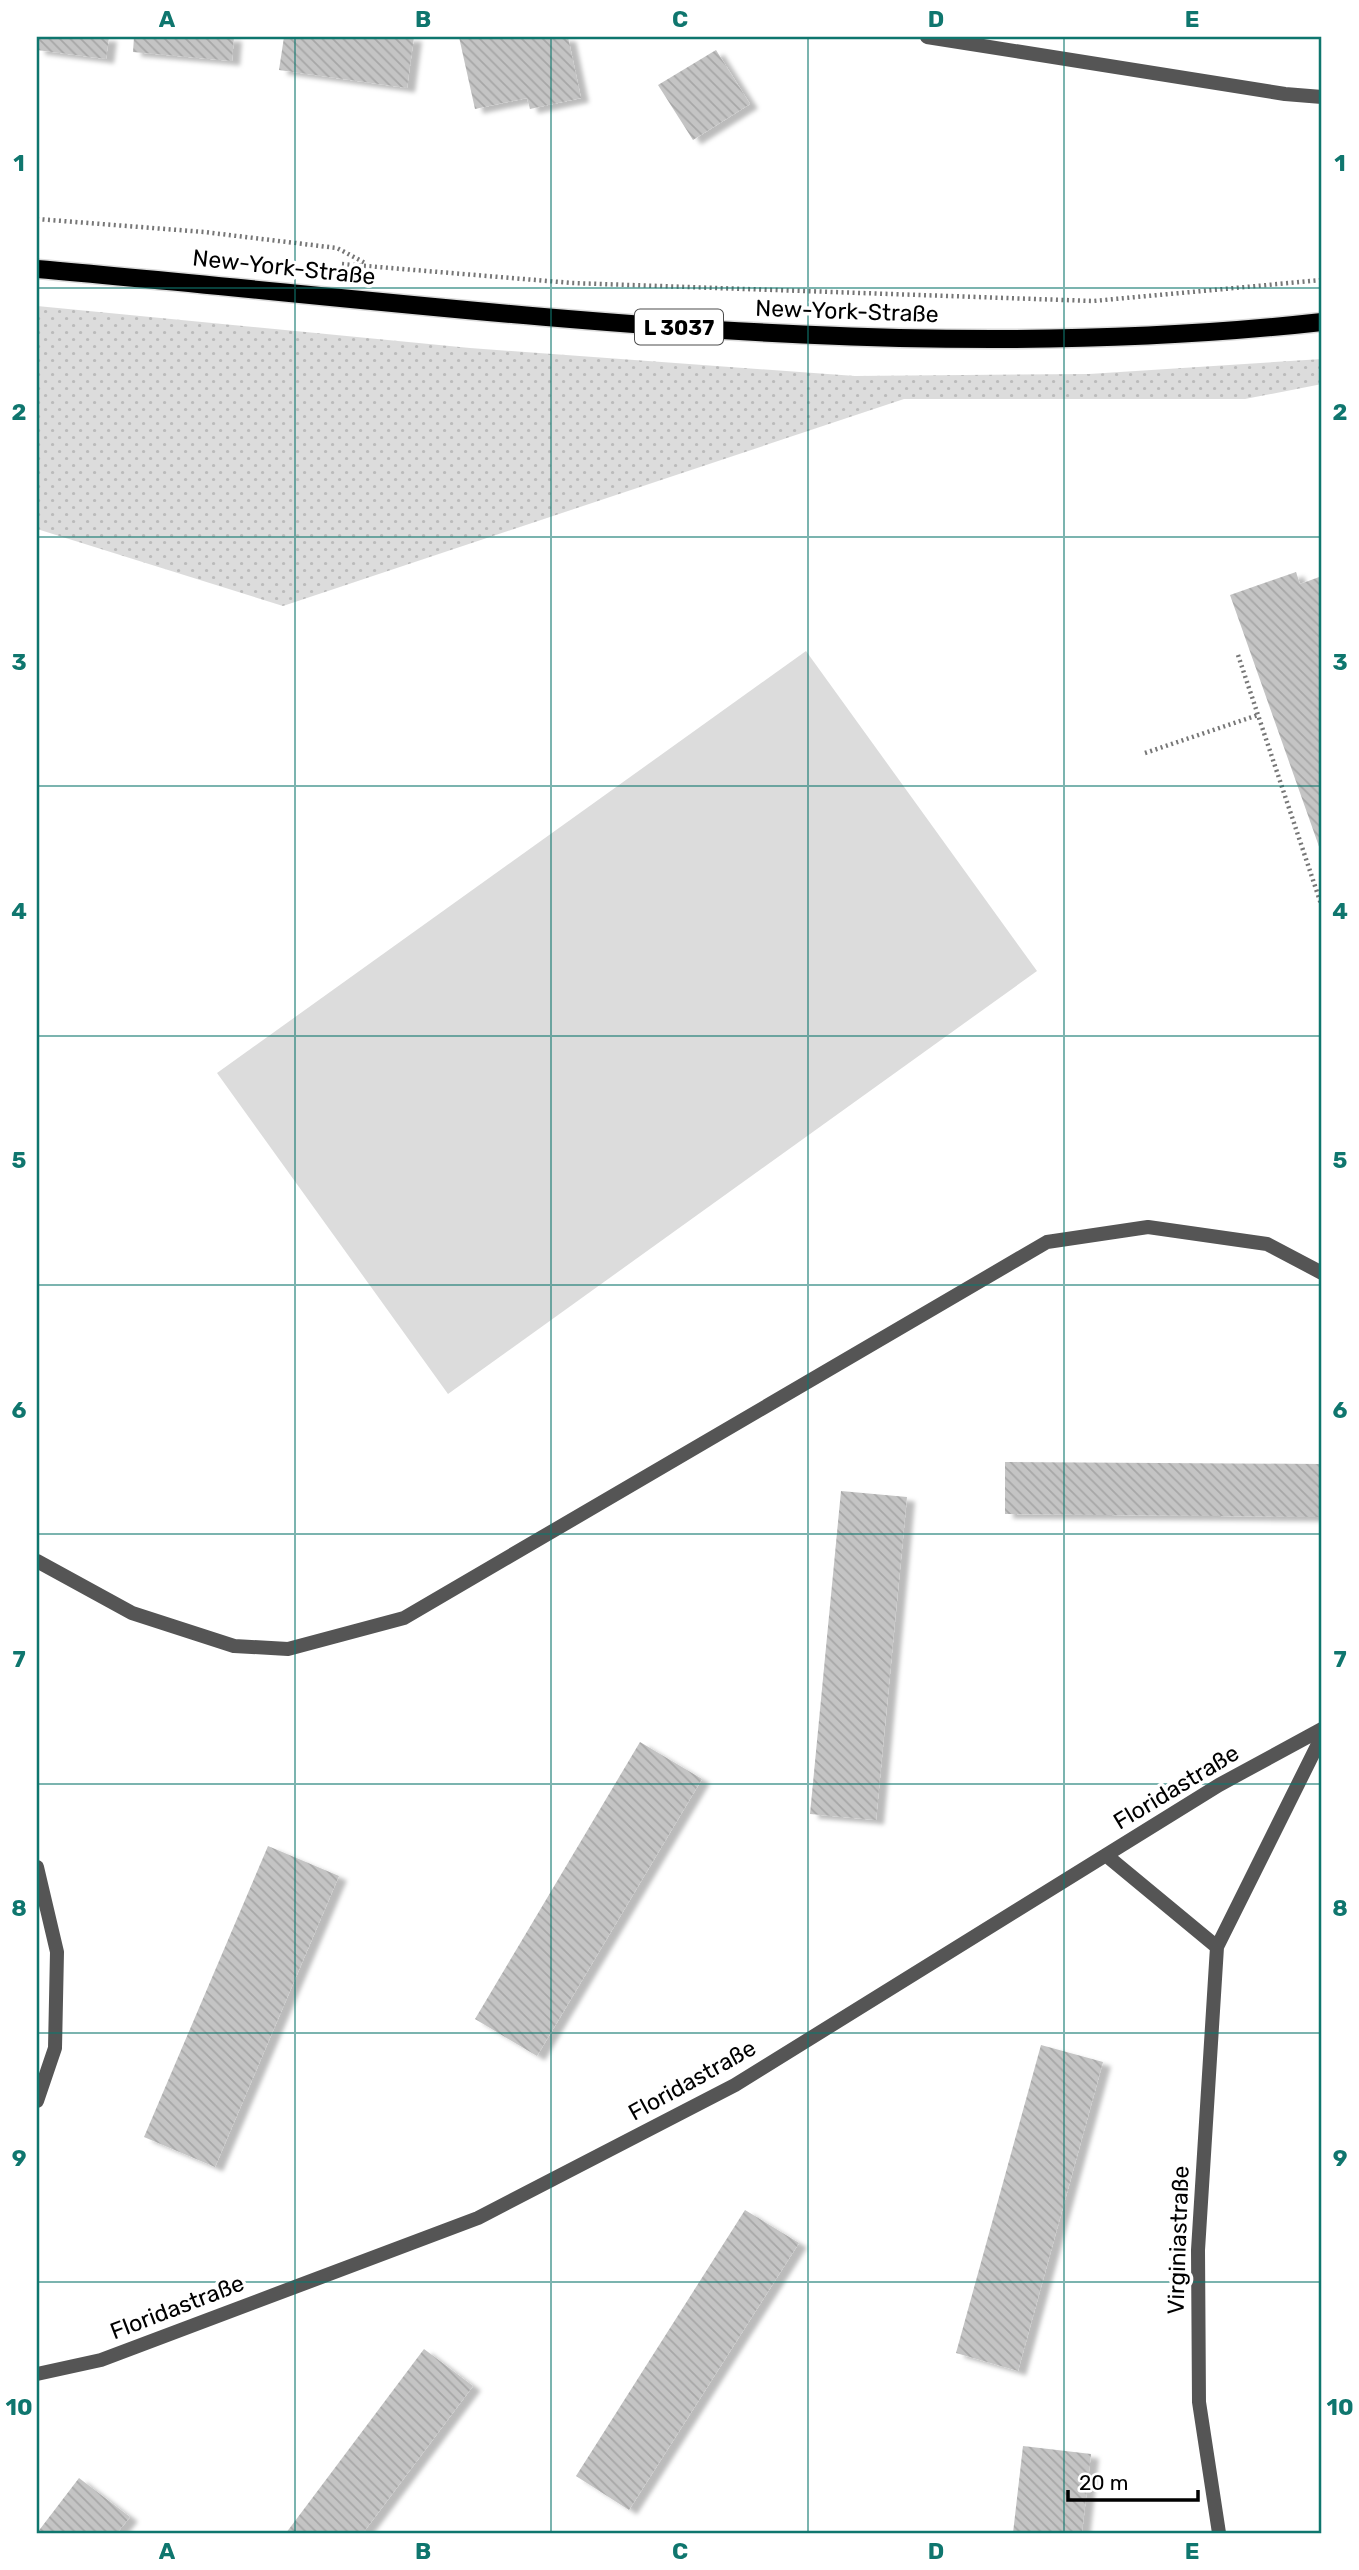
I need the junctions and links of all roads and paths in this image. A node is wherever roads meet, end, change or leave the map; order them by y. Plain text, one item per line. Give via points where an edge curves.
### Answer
1 (927, 37) edge
2 (957, 40) edge
3 (1322, 97) edge
4 (37, 219) edge
5 (37, 269) edge
6 (1322, 280) edge
7 (1322, 322) edge
8 (1238, 655) dead end
9 (1258, 715) junction
10 (1145, 753) dead end
11 (1322, 903) edge
12 (1322, 1272) edge
13 (37, 1561) edge
14 (1322, 1729) edge
15 (1322, 1736) edge
16 (1107, 1856) junction
17 (37, 1867) edge
18 (1217, 1947) junction
19 (37, 2101) edge
20 (37, 2374) edge
21 (1219, 2533) edge

1 - 2 street
2 - 3 street
4 - 6 path via 337,248 367,264 572,283 1093,301
5 - 7 main road, New-York-Straße / L 3037 via 803,336 1116,337
8 - 9 path
9 - 10 path
9 - 11 path
12 - 13 street via 1267,1244 1148,1227 1047,1242 404,1618 288,1648 234,1646 132,1613
14 - 16 street, Floridastraße via 1219,1785
15 - 18 street, Virginiastraße
16 - 18 street
16 - 20 street, Floridastraße via 735,2085 478,2218 101,2360
17 - 19 street via 57,1952 55,2048
18 - 21 street, Virginiastraße via 1198,2250 1199,2402

